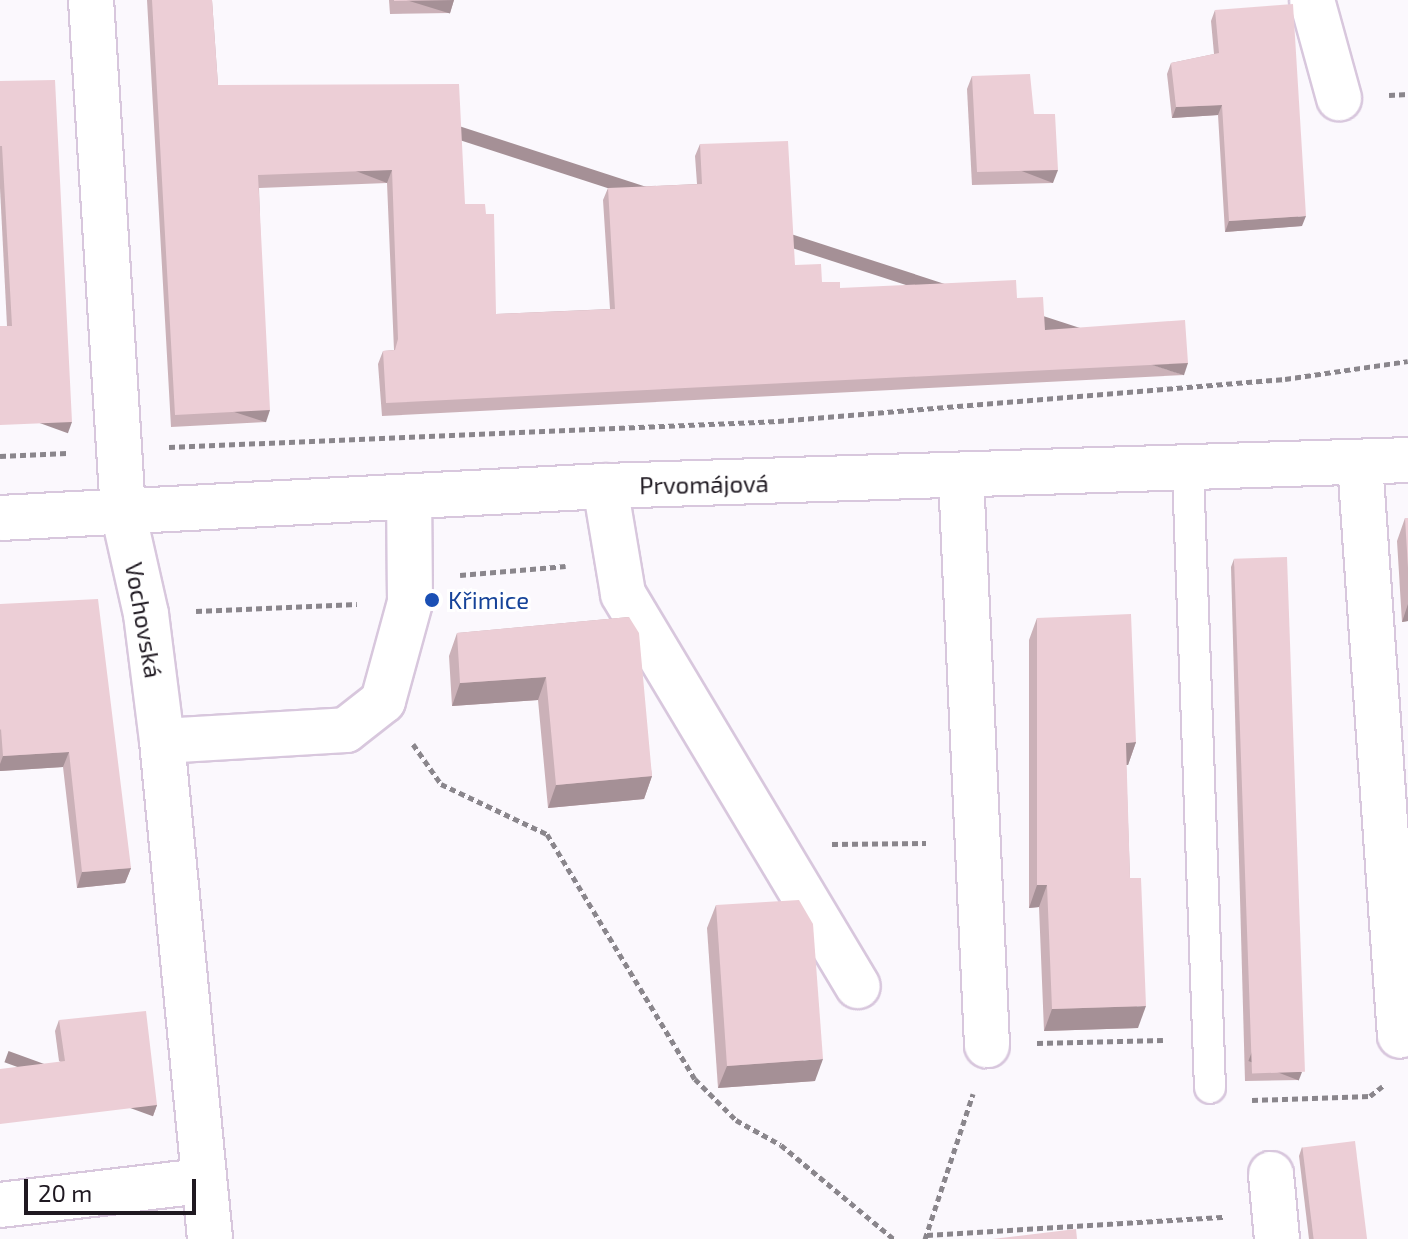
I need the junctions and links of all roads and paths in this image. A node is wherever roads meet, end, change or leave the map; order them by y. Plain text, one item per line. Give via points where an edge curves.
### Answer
1 (91, 0) edge
2 (1312, 0) edge
3 (1339, 98) dead end
4 (1408, 361) edge
5 (230, 443) dead end
6 (1408, 460) edge
7 (1360, 463) junction
8 (1188, 471) junction
9 (961, 477) junction
10 (605, 486) junction
11 (409, 497) junction
12 (123, 512) junction
13 (0, 518) edge
14 (618, 561) junction
15 (410, 602) junction
16 (146, 614) junction
17 (383, 701) junction
18 (162, 741) junction
19 (975, 842) junction
20 (774, 845) junction
21 (858, 986) dead end
22 (1400, 1036) joint
23 (1208, 1038) junction
24 (987, 1045) junction
25 (1210, 1088) joint
26 (202, 1181) junction
27 (0, 1205) edge
28 (1274, 1209) edge
29 (926, 1237) edge
30 (210, 1239) edge
31 (894, 1239) edge

1 - 12 street, Vochovská
2 - 3 street
4 - 5 path via 1285,379 778,421
6 - 7 street, Prvomájová
7 - 8 street, Prvomájová
7 - 22 street
8 - 9 street, Prvomájová
8 - 23 lane
9 - 10 street, Prvomájová
9 - 19 street
10 - 11 street, Prvomájová
10 - 14 street
11 - 12 street, Prvomájová
11 - 15 street
12 - 13 street, Prvomájová
12 - 16 street, Vochovská
14 - 15 path via 454,576
14 - 20 street via 623,594
15 - 16 path
15 - 17 street
16 - 18 street, Vochovská
17 - 18 street via 346,730
17 - 31 path via 441,784 547,834 695,1079 736,1120 781,1145
18 - 26 street, Vochovská
19 - 20 path
19 - 24 street
20 - 21 street
22 - 25 path via 1403,1071 1370,1096 1239,1101
23 - 24 path
23 - 25 lane
24 - 29 path
26 - 27 street
26 - 30 street, Vochovská
28 - 29 path

